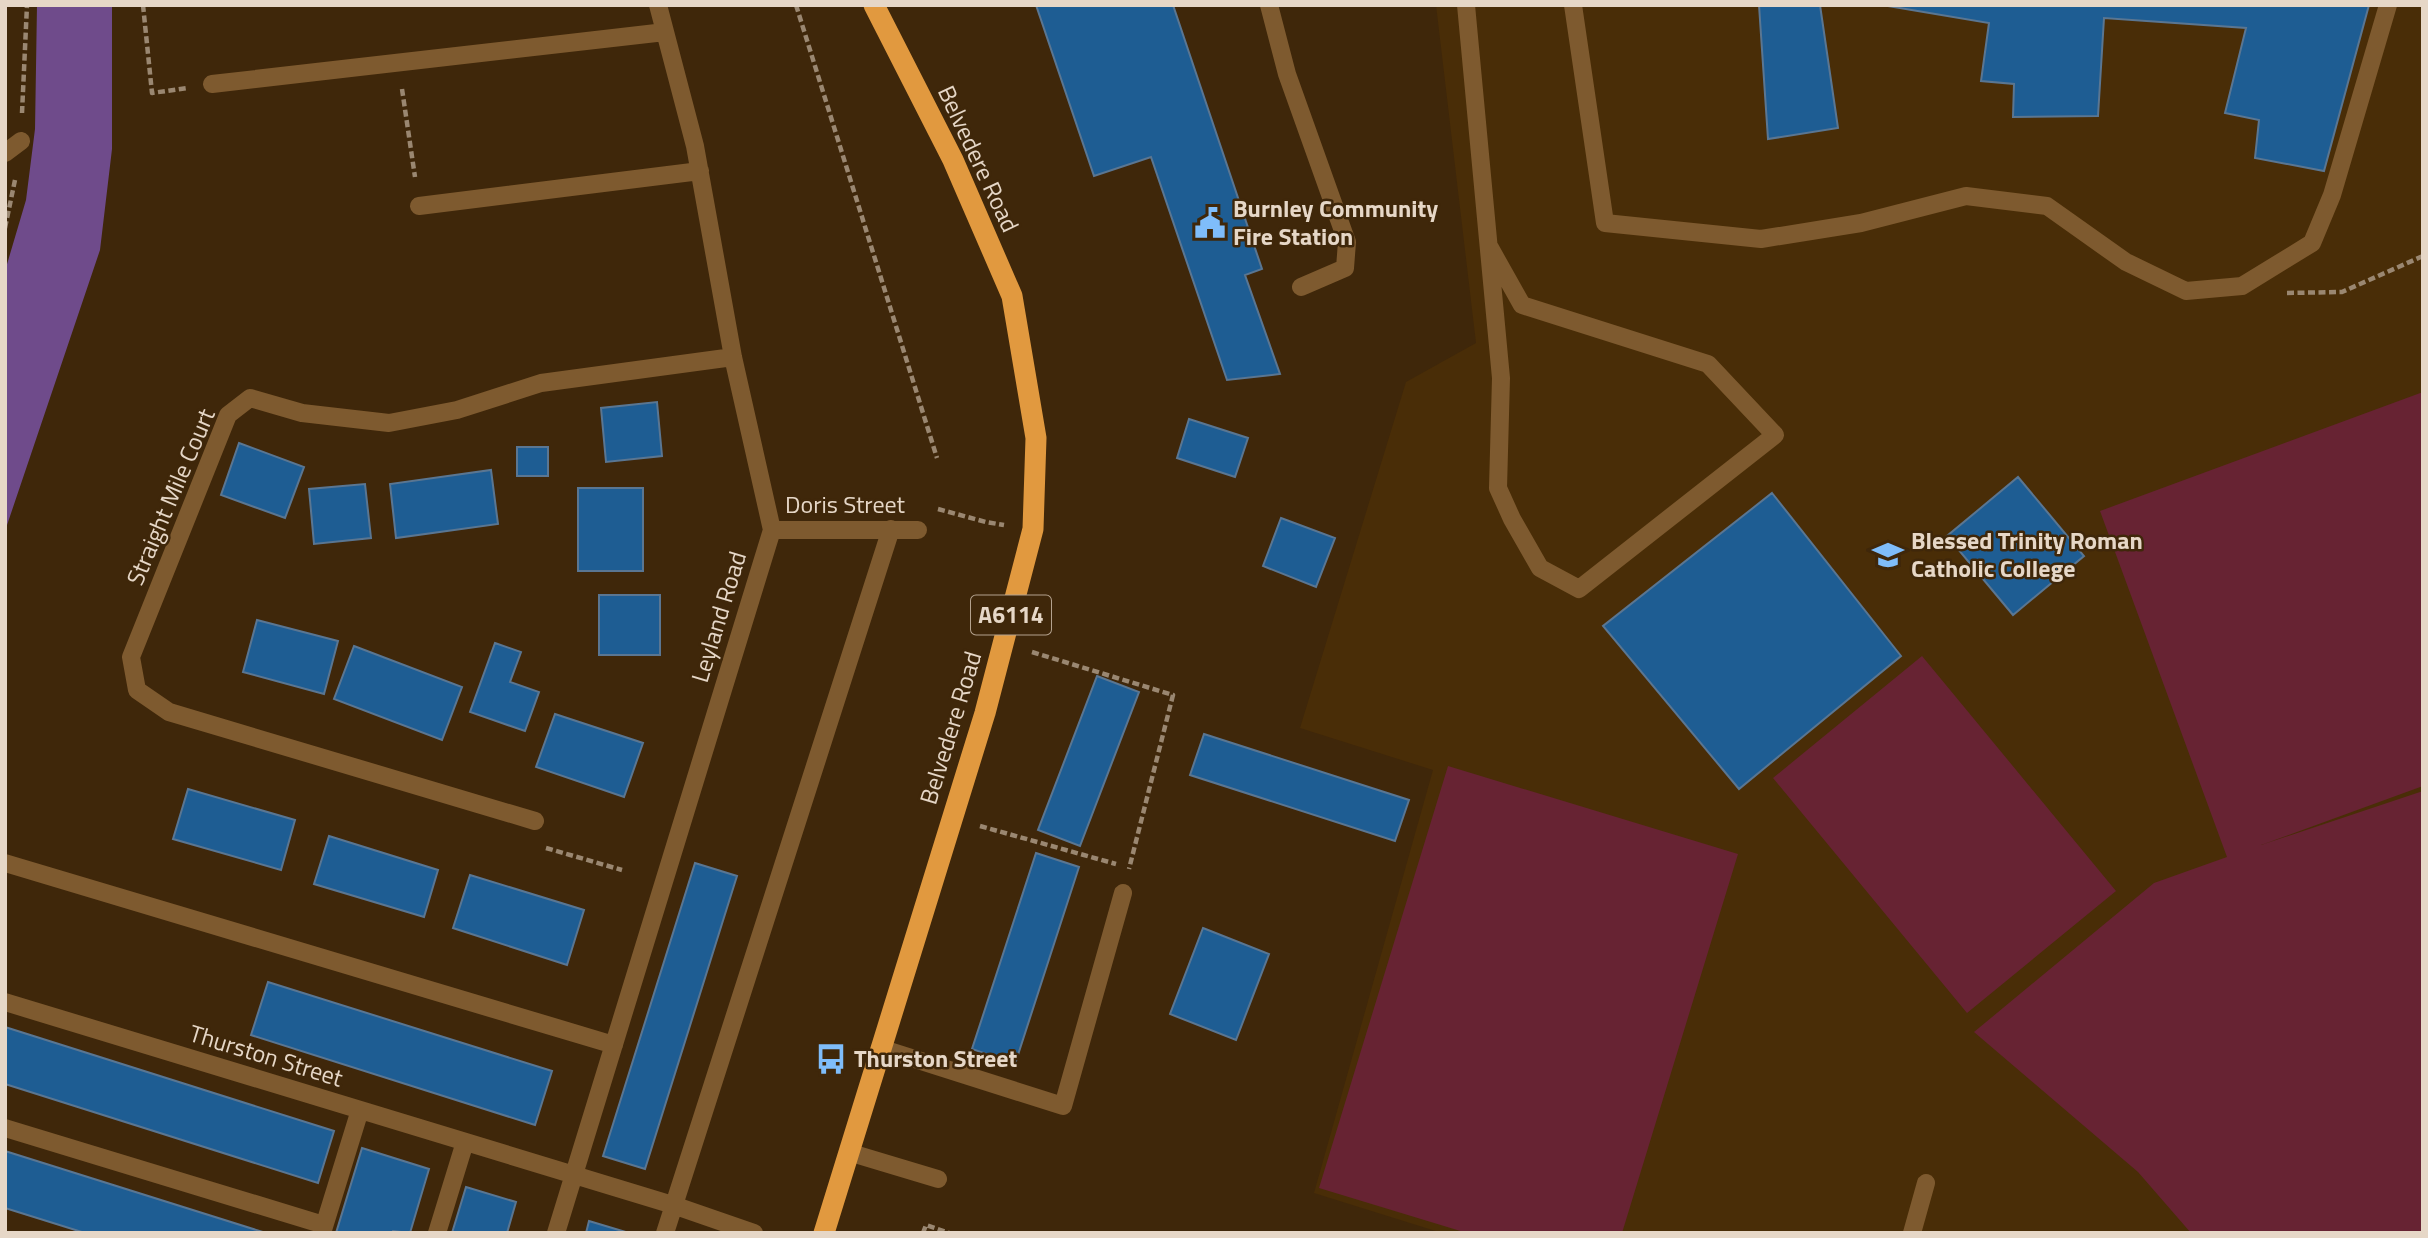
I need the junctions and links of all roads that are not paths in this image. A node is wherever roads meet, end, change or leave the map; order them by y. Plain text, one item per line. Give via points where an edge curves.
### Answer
1 (658, 5) edge
2 (874, 5) edge
3 (1269, 5) edge
4 (1466, 5) edge
5 (1573, 5) edge
6 (2388, 5) edge
7 (665, 32) junction
8 (212, 84) road end
9 (21, 141) dead end
10 (5, 153) edge
11 (700, 171) junction
12 (419, 206) road end
13 (1490, 248) junction
14 (1301, 287) dead end
15 (733, 357) junction
16 (891, 529) junction
17 (772, 530) junction
18 (918, 530) road end
19 (536, 821) dead end
20 (5, 863) edge
21 (1123, 893) road end
22 (5, 1003) edge
23 (614, 1045) junction
24 (880, 1048) junction
25 (360, 1110) junction
26 (5, 1128) edge
27 (465, 1142) junction
28 (848, 1152) junction
29 (574, 1175) junction
30 (938, 1179) dead end
31 (1926, 1183) dead end
32 (673, 1205) junction
33 (323, 1229) edge
34 (437, 1233) edge
35 (556, 1233) edge
36 (664, 1233) edge
37 (754, 1233) edge
38 (824, 1233) edge
39 (1912, 1233) edge

1 - 7 street, Leyland Road
2 - 24 highway, Belvedere Road / A6114 via 953,160 1012,296 1036,438 1033,529 1004,644
3 - 14 street via 1287,74 1347,242 1345,268
4 - 13 street
5 - 6 street via 1605,223 1761,239 1861,223 1966,196 2047,206 2126,262 2186,291 2242,286 2312,243 2332,195
7 - 8 street
7 - 11 street, Leyland Road
9 - 10 street
11 - 12 street
11 - 15 street, Leyland Road
13 - 13 street via 1521,305 1708,364 1775,435 1579,589 1540,568 1498,488 1501,378
15 - 17 street, Leyland Road
15 - 19 street, Straight Mile Court via 541,383 457,410 389,422 302,413 250,398 228,415 131,657 137,690 169,712
16 - 17 street, Doris Street
16 - 18 street, Doris Street
16 - 32 street
17 - 23 street, Leyland Road
20 - 23 street
21 - 24 street via 1063,1106
22 - 25 street, Thurston Street
23 - 29 street, Leyland Road
24 - 28 highway, Belvedere Road / A6114
25 - 27 street, Thurston Street
25 - 33 street
26 - 33 street
27 - 29 street, Thurston Street
27 - 34 street
28 - 30 street
28 - 38 highway, Belvedere Road / A6114
29 - 32 street, Thurston Street
29 - 35 street, Leyland Road
31 - 39 street
32 - 36 street
32 - 37 street, Thurston Street

